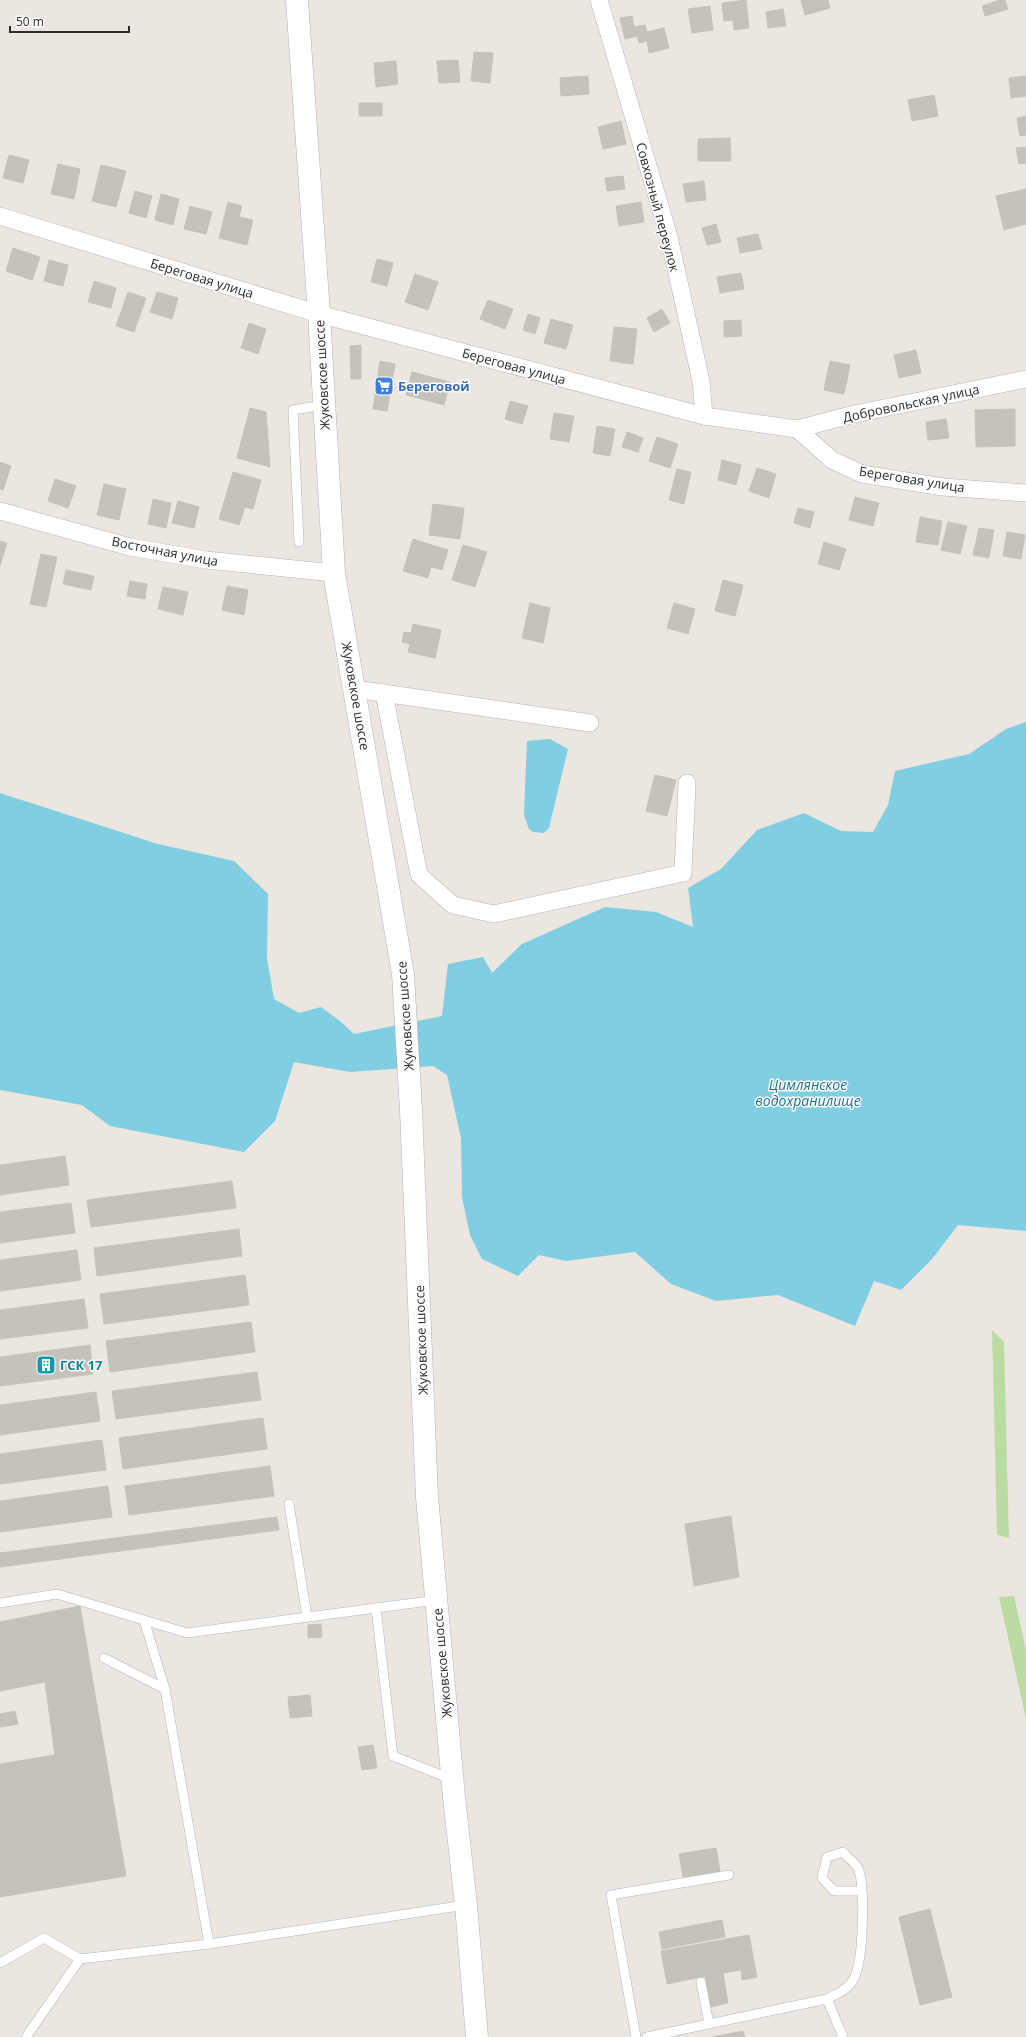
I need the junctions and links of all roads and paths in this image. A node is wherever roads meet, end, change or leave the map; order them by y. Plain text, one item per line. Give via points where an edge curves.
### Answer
1 (297, 0) edge
2 (599, 0) edge
3 (0, 216) edge
4 (319, 314) junction
5 (1026, 379) edge
6 (324, 406) junction
7 (704, 416) junction
8 (797, 429) junction
9 (1026, 493) edge
10 (0, 511) edge
11 (298, 542) dead end
12 (334, 573) junction
13 (355, 689) junction
14 (384, 694) junction
15 (590, 723) dead end
16 (687, 783) dead end
17 (289, 1504) dead end
18 (436, 1600) junction
19 (0, 1603) edge
20 (376, 1608) junction
21 (307, 1617) junction
22 (144, 1620) junction
23 (104, 1658) dead end
24 (165, 1689) junction
25 (453, 1780) junction
26 (729, 1875) dead end
27 (860, 1891) junction
28 (466, 1905) junction
29 (209, 1944) junction
30 (80, 1958) junction
31 (0, 1962) edge
32 (701, 1982) dead end
33 (827, 1999) junction
34 (708, 2024) junction
35 (26, 2037) edge
36 (477, 2037) edge
37 (636, 2037) edge
38 (647, 2037) edge
39 (843, 2037) edge

1 - 4 main road, Жуковское шоссе
2 - 7 street, Совхозный переулок via 669,237 702,381
3 - 4 street, Береговая улица
4 - 6 main road, Жуковское шоссе
4 - 7 street, Береговая улица
5 - 8 street, Добровольская улица via 855,414
6 - 11 lane via 293,410
6 - 12 main road, Жуковское шоссе
7 - 8 street, Береговая улица
8 - 9 street, Береговая улица via 832,460 862,474 943,487
10 - 12 street, Восточная улица via 130,546 206,560
12 - 13 main road, Жуковское шоссе
13 - 14 street
13 - 18 main road, Жуковское шоссе via 403,974 427,1497
14 - 15 street
14 - 16 street via 419,875 453,905 494,914 683,873
17 - 21 lane
18 - 20 lane
18 - 25 main road, Жуковское шоссе
19 - 22 lane via 57,1594
20 - 21 lane
20 - 25 lane via 393,1756
21 - 22 lane via 187,1633
22 - 24 lane
23 - 24 lane
24 - 29 lane
25 - 28 main road, Жуковское шоссе
26 - 37 lane via 611,1895
27 - 27 lane via 858,1869 843,1852 827,1857 822,1878 834,1891
27 - 33 lane via 862,1917 859,1971 845,1990
28 - 29 lane
28 - 36 main road, Жуковское шоссе
29 - 30 lane
30 - 31 lane via 44,1938
30 - 35 lane
32 - 34 lane
33 - 34 lane
33 - 39 lane
34 - 38 lane

